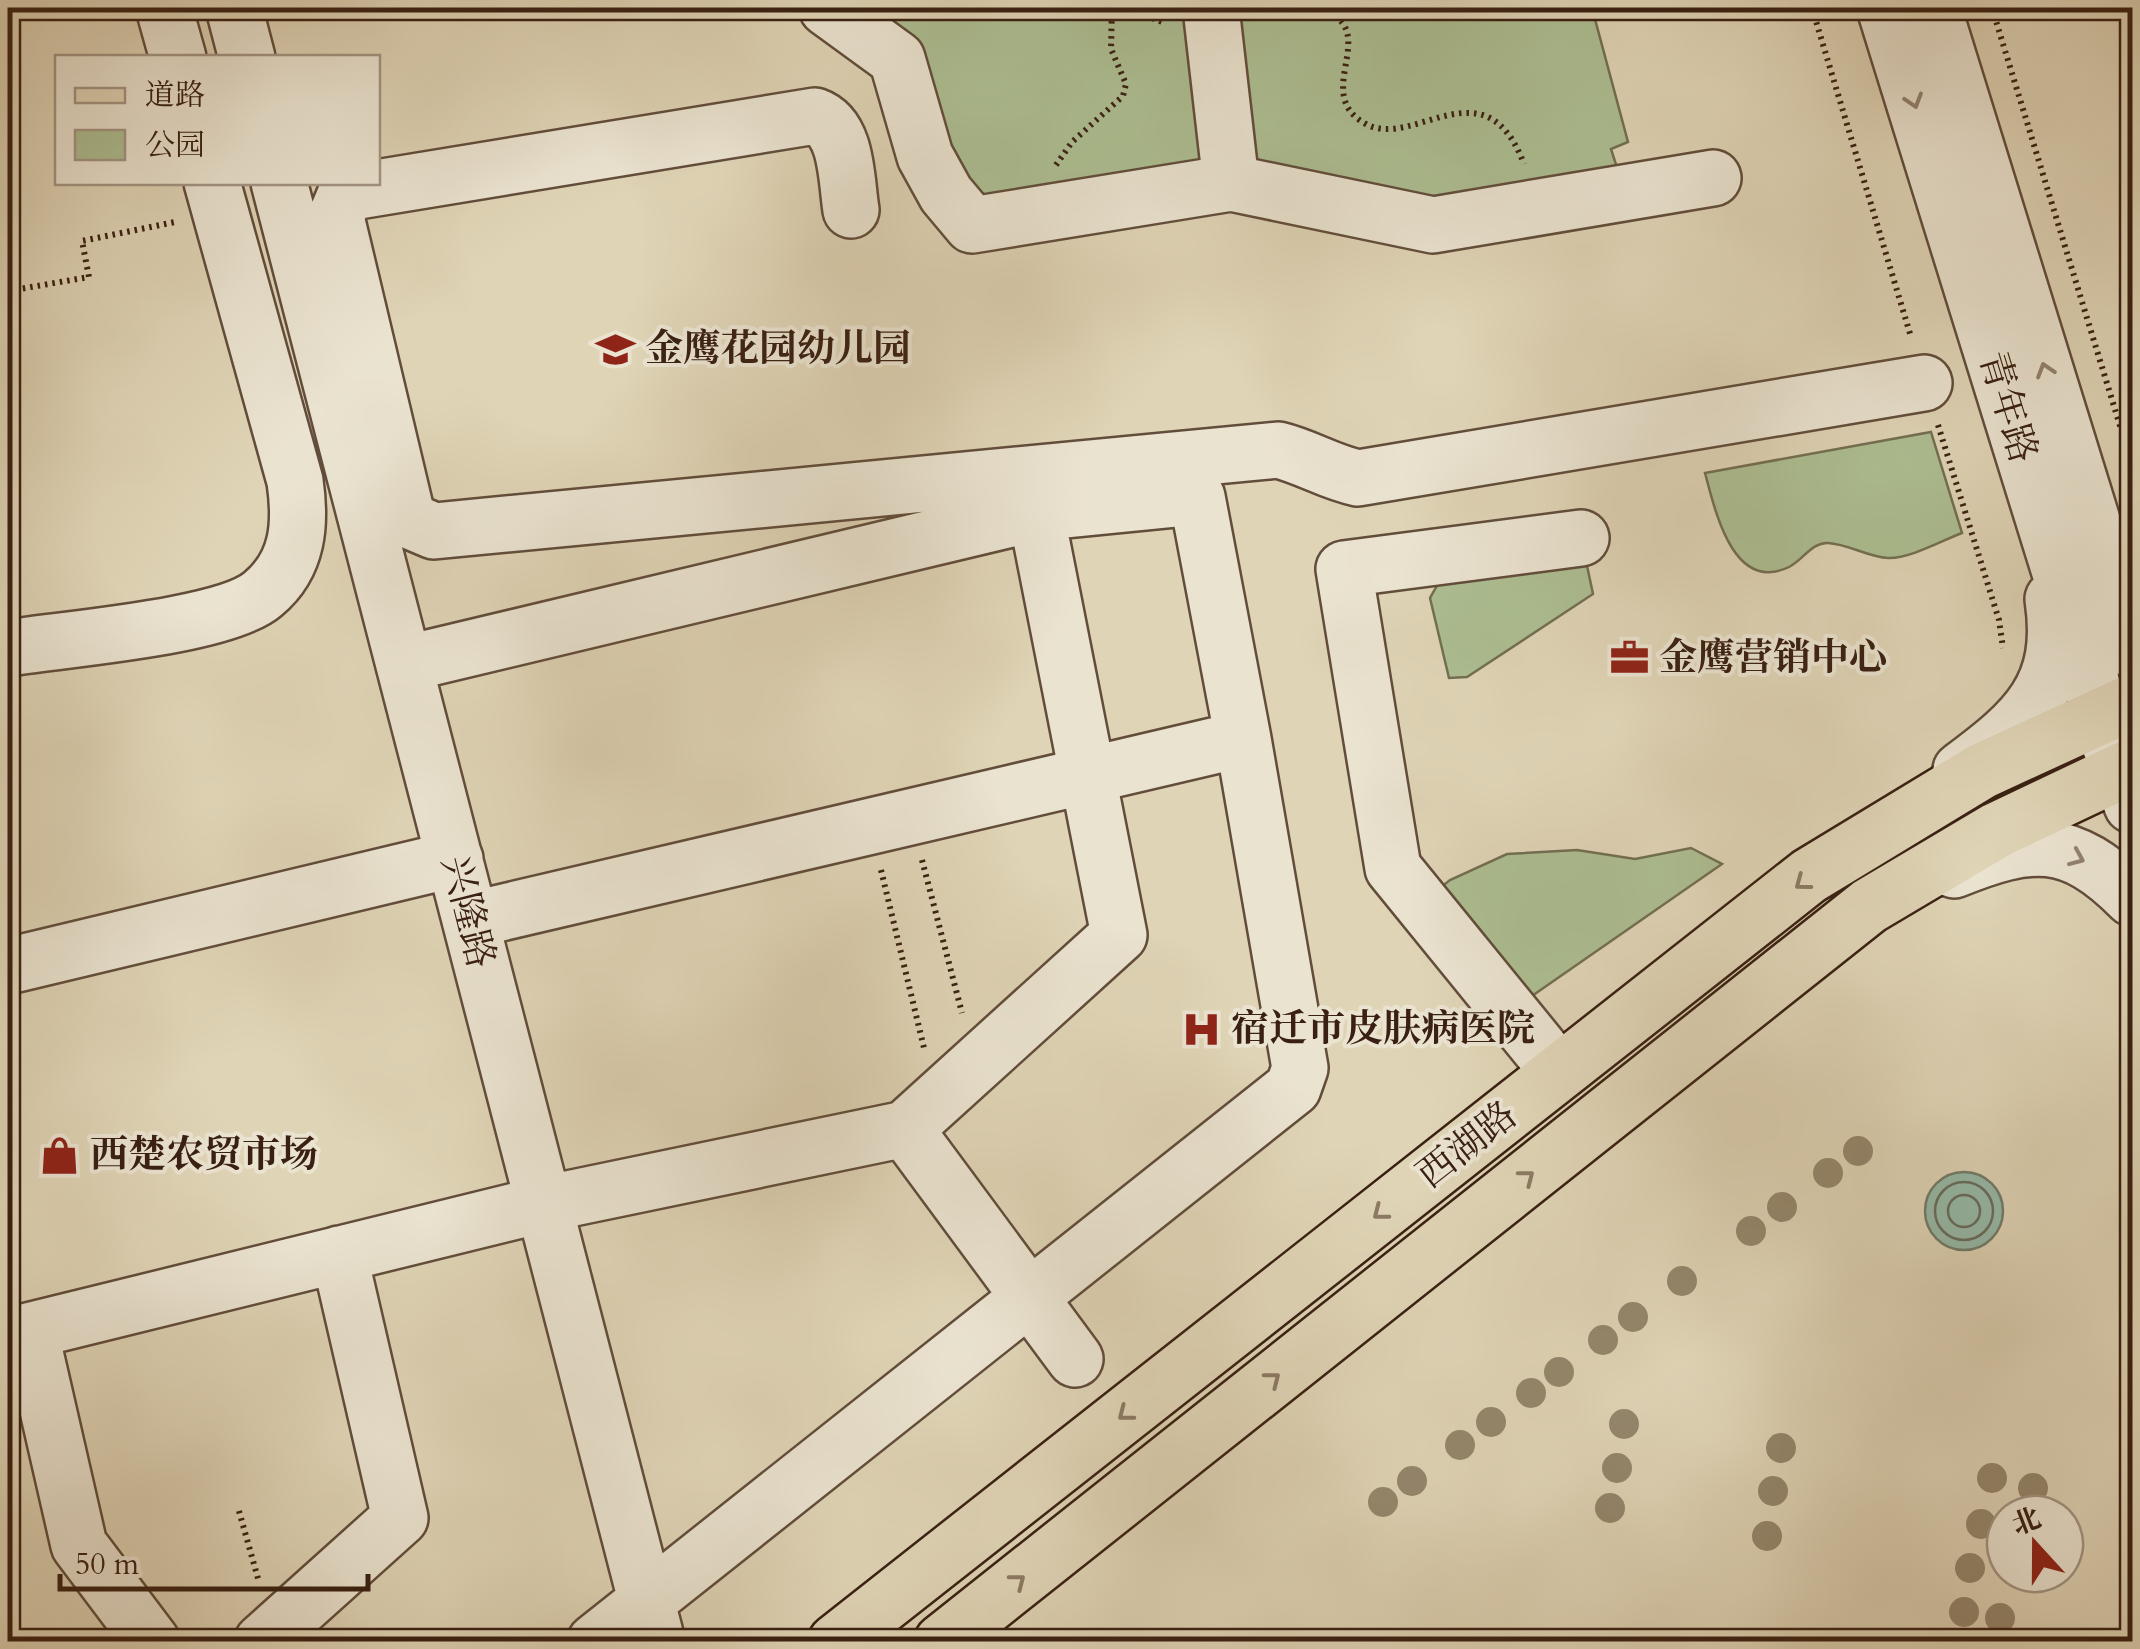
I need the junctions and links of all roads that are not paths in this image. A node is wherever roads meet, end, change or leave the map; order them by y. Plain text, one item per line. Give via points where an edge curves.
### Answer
1 (164, 8) edge
2 (234, 8) edge
3 (827, 8) edge
4 (1211, 8) edge
5 (1885, 8) edge
6 (1933, 8) edge
7 (177, 55) edge
8 (246, 55) edge
9 (1713, 178) dead end
10 (1231, 183) junction
11 (280, 185) edge
12 (216, 198) edge
13 (851, 210) dead end
14 (1924, 383) dead end
15 (2052, 471) junction
16 (1036, 513) junction
17 (1581, 538) dead end
18 (2132, 582) edge
19 (8, 648) edge
20 (2132, 650) edge
21 (404, 664) junction
22 (2116, 708) edge
23 (1242, 739) junction
24 (1090, 773) junction
25 (2128, 780) edge
26 (1850, 851) junction
27 (454, 859) junction
28 (1886, 896) junction
29 (2132, 898) edge
30 (470, 920) junction
31 (8, 966) edge
32 (1559, 1072) junction
33 (939, 1098) junction
34 (544, 1204) junction
35 (340, 1254) junction
36 (1030, 1297) junction
37 (19, 1334) edge
38 (1075, 1359) dead end
39 (652, 1622) edge
40 (272, 1632) edge
41 (152, 1642) edge
42 (595, 1642) edge
43 (836, 1642) edge
44 (942, 1642) edge

1 - 7 street
2 - 8 street
3 - 10 street via 897,58 926,156 972,225
4 - 10 street
5 -> 15 street, 青年路
15 -> 6 street, 青年路
9 - 10 street via 1433,226
11 - 21 street, 兴隆路
12 - 19 street via 295,482 300,519 289,558 260,598 212,616
13 - 14 street via 838,132 815,116 346,193 336,217 408,520 434,531 1278,450 1358,478
15 - 18 street
15 - 20 street, 青年路
15 - 22 street, 青年路
15 - 26 street via 2056,648 2045,690 2022,722
16 - 21 street
16 - 23 street via 1198,497
16 - 24 street
17 - 32 street via 1344,569 1393,868
21 - 27 street, 兴隆路
22 - 25 street, 青年路
22 - 26 main road, 西湖路 via 1982,771
23 - 24 street
23 - 36 street via 1300,1068 1293,1088
24 - 30 street
24 - 33 street via 1119,936
25 - 28 main road, 西湖路 via 1997,830
26 -> 32 main road, 西湖路
27 - 30 street, 兴隆路
27 - 31 street
28 -> 29 street via 2009,848 2056,848 2091,863
44 -> 28 main road, 西湖路
30 - 34 street, 兴隆路
32 -> 43 main road, 西湖路
33 - 34 street
33 - 36 street
34 - 35 street
34 - 39 street, 兴隆路
35 - 37 street
35 - 40 street via 400,1518
36 - 38 street
36 - 39 street
37 - 41 street via 80,1544
39 - 42 street

